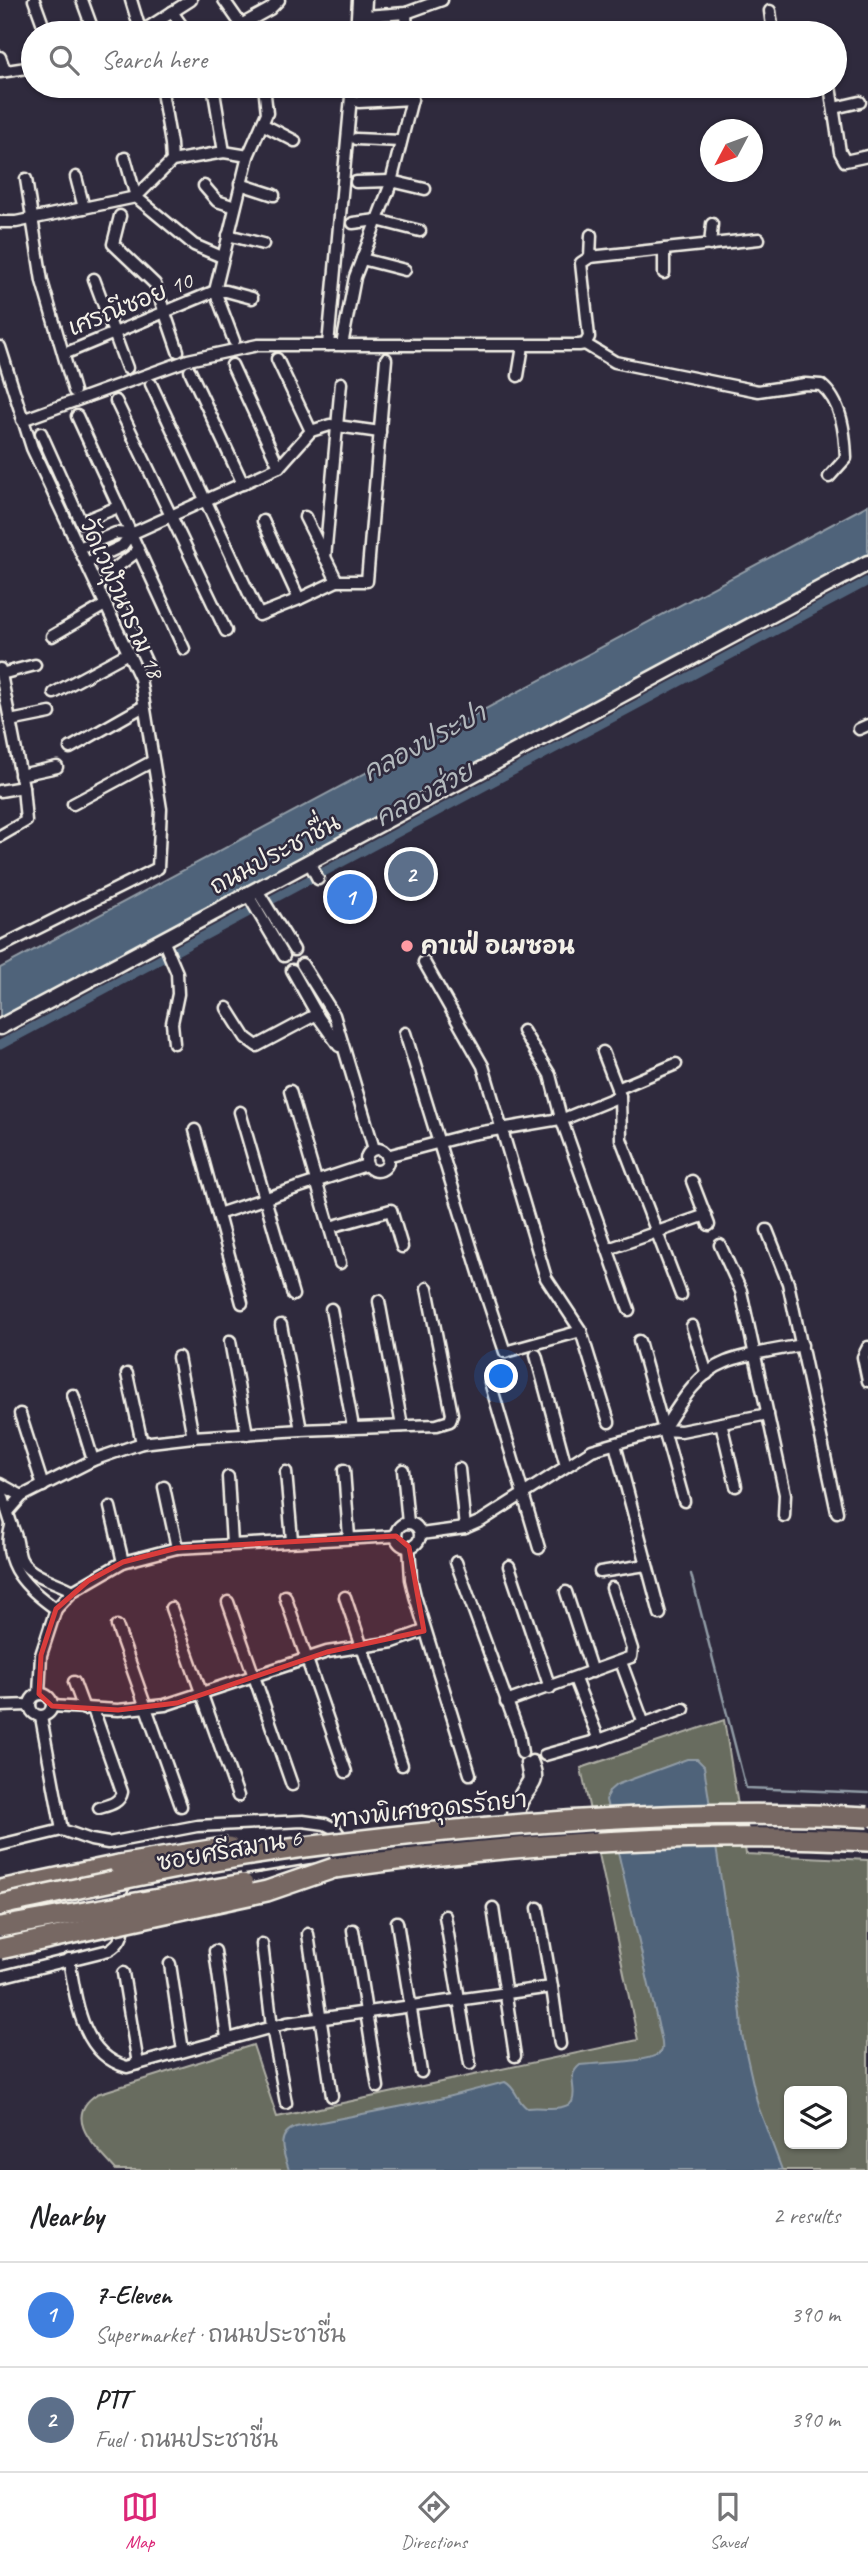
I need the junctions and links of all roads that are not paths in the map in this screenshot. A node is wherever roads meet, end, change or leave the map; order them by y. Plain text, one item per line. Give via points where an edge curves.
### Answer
1 (34, 0) edge
2 (82, 0) edge
3 (131, 0) edge
4 (191, 0) edge
5 (224, 0) edge
6 (279, 0) edge
7 (358, 0) edge
8 (366, 0) edge
9 (442, 0) edge
10 (770, 11) dead end
11 (172, 12) junction
12 (406, 13) junction
13 (42, 21) edge
14 (90, 21) edge
15 (137, 21) edge
16 (159, 21) edge
17 (178, 21) edge
18 (238, 21) edge
19 (254, 21) edge
20 (357, 21) edge
21 (406, 21) edge
22 (771, 21) edge
23 (0, 57) edge
24 (21, 69) edge
25 (3, 72) edge
26 (163, 98) edge
27 (215, 98) edge
28 (265, 98) edge
29 (351, 98) edge
30 (833, 98) edge
31 (412, 99) joint
32 (860, 102) dead end
33 (359, 103) dead end
34 (834, 108) junction
35 (264, 125) junction
36 (356, 139) dead end
37 (295, 141) dead end
38 (401, 141) junction
39 (224, 152) junction
40 (248, 156) junction
41 (868, 156) edge
42 (125, 158) dead end
43 (172, 161) junction
44 (76, 177) dead end
45 (26, 179) dead end
46 (356, 181) dead end
47 (391, 181) junction
48 (240, 184) junction
49 (204, 186) dead end
50 (425, 189) dead end
51 (274, 195) dead end
52 (136, 197) junction
53 (235, 207) junction
54 (84, 208) junction
55 (120, 216) dead end
56 (34, 218) junction
57 (377, 220) junction
58 (0, 222) edge
59 (353, 223) dead end
60 (712, 224) dead end
61 (419, 231) dead end
62 (228, 235) junction
63 (591, 235) dead end
64 (759, 239) dead end
65 (263, 244) dead end
66 (710, 244) junction
67 (222, 257) junction
68 (590, 257) junction
69 (362, 260) junction
70 (405, 270) dead end
71 (94, 279) dead end
72 (215, 291) junction
73 (252, 298) dead end
74 (164, 314) junction
75 (115, 333) junction
76 (234, 341) dead end
77 (585, 344) junction
78 (328, 345) junction
79 (342, 345) junction
80 (523, 346) junction
81 (0, 347) edge
82 (178, 351) dead end
83 (64, 354) junction
84 (277, 359) dead end
85 (386, 359) dead end
86 (232, 365) dead end
87 (127, 368) dead end
88 (191, 371) dead end
89 (518, 376) dead end
90 (341, 383) dead end
91 (151, 384) dead end
92 (74, 391) dead end
93 (116, 401) dead end
94 (77, 416) dead end
95 (22, 420) junction
96 (338, 426) junction
97 (312, 431) junction
98 (380, 432) junction
99 (41, 433) dead end
100 (279, 467) junction
101 (829, 477) dead end
102 (243, 484) junction
103 (206, 500) junction
104 (118, 507) junction
105 (171, 516) junction
106 (305, 517) dead end
107 (263, 521) dead end
108 (131, 534) junction
109 (79, 548) junction
110 (138, 551) junction
111 (325, 558) junction
112 (868, 563) edge
113 (86, 564) junction
114 (337, 581) junction
115 (299, 600) junction
116 (105, 605) junction
117 (226, 631) dead end
118 (52, 636) dead end
119 (184, 649) dead end
120 (128, 653) junction
121 (35, 665) dead end
122 (149, 668) dead end
123 (1, 671) edge
124 (54, 693) dead end
125 (144, 706) junction
126 (50, 713) dead end
127 (10, 721) junction
128 (70, 748) dead end
129 (153, 761) junction
130 (57, 767) dead end
131 (20, 775) junction
132 (23, 787) junction
133 (0, 792) edge
134 (73, 804) dead end
135 (0, 836) edge
136 (310, 865) junction
137 (318, 878) dead end
138 (253, 892) junction
139 (163, 940) junction
140 (0, 947) edge
141 (294, 950) dead end
142 (284, 956) dead end
143 (424, 962) dead end
144 (302, 964) dead end
145 (292, 970) dead end
146 (227, 1008) dead end
147 (317, 1014) junction
148 (0, 1027) edge
149 (523, 1031) dead end
150 (405, 1033) dead end
151 (174, 1043) dead end
152 (343, 1052) junction
153 (603, 1052) dead end
154 (676, 1063) dead end
155 (290, 1091) dead end
156 (619, 1093) junction
157 (240, 1112) dead end
158 (561, 1118) junction
159 (503, 1129) junction
160 (195, 1130) dead end
161 (440, 1142) junction
162 (374, 1149) junction
163 (387, 1156) junction
164 (366, 1165) junction
165 (317, 1181) junction
166 (692, 1181) dead end
167 (265, 1198) junction
168 (218, 1214) junction
169 (330, 1227) junction
170 (767, 1230) dead end
171 (657, 1233) junction
172 (720, 1245) dead end
173 (402, 1247) dead end
174 (608, 1249) junction
175 (340, 1263) dead end
176 (427, 1288) dead end
177 (293, 1295) dead end
178 (681, 1295) dead end
179 (379, 1301) dead end
180 (242, 1303) dead end
181 (331, 1309) dead end
182 (629, 1310) dead end
183 (281, 1325) dead end
184 (692, 1326) dead end
185 (581, 1331) junction
186 (230, 1341) dead end
187 (639, 1341) dead end
188 (802, 1345) junction
189 (868, 1347) edge
190 (756, 1355) junction
191 (536, 1356) dead end
192 (178, 1357) dead end
193 (127, 1374) dead end
194 (707, 1374) junction
195 (868, 1381) edge
196 (490, 1382) dead end
197 (73, 1395) dead end
198 (20, 1414) dead end
199 (768, 1414) junction
200 (609, 1422) dead end
201 (721, 1423) junction
202 (402, 1426) junction
203 (353, 1427) junction
204 (301, 1430) junction
205 (663, 1430) junction
206 (247, 1434) junction
207 (192, 1437) junction
208 (142, 1443) junction
209 (615, 1444) junction
210 (93, 1460) junction
211 (566, 1466) junction
212 (403, 1469) dead end
213 (459, 1469) dead end
214 (344, 1470) dead end
215 (286, 1472) dead end
216 (228, 1477) dead end
217 (0, 1485) edge
218 (43, 1486) junction
219 (736, 1486) dead end
220 (163, 1487) dead end
221 (522, 1495) junction
222 (22, 1496) junction
223 (684, 1501) dead end
224 (110, 1507) dead end
225 (8, 1512) junction
226 (836, 1512) dead end
227 (784, 1516) dead end
228 (408, 1522) junction
229 (11, 1526) junction
230 (465, 1528) junction
231 (421, 1534) junction
232 (396, 1536) junction
233 (349, 1537) junction
234 (292, 1540) junction
235 (232, 1544) junction
236 (409, 1547) junction
237 (177, 1548) junction
238 (539, 1548) dead end
239 (122, 1562) junction
240 (456, 1562) dead end
241 (646, 1565) junction
242 (509, 1566) dead end
243 (600, 1572) dead end
244 (612, 1588) dead end
245 (73, 1591) junction
246 (566, 1592) dead end
247 (285, 1596) dead end
248 (345, 1597) dead end
249 (228, 1602) dead end
250 (171, 1608) dead end
251 (56, 1609) junction
252 (660, 1614) dead end
253 (117, 1626) dead end
254 (424, 1631) junction
255 (360, 1645) junction
256 (307, 1659) junction
257 (621, 1662) junction
258 (592, 1672) junction
259 (254, 1677) junction
260 (575, 1679) junction
261 (74, 1682) dead end
262 (550, 1688) junction
263 (39, 1694) junction
264 (202, 1695) junction
265 (506, 1702) junction
266 (30, 1705) junction
267 (0, 1706) edge
268 (52, 1706) junction
269 (146, 1707) junction
270 (88, 1709) junction
271 (684, 1710) dead end
272 (41, 1717) junction
273 (644, 1724) junction
274 (599, 1740) junction
275 (545, 1755) dead end
276 (402, 1765) dead end
277 (346, 1772) dead end
278 (470, 1774) dead end
279 (292, 1786) dead end
280 (238, 1796) dead end
281 (181, 1806) dead end
282 (99, 1808) dead end
283 (868, 1816) edge
284 (564, 1820) junction
285 (752, 1826) dead end
286 (593, 1829) dead end
287 (62, 1830) junction
288 (868, 1831) edge
289 (514, 1837) junction
290 (868, 1841) edge
291 (0, 1845) edge
292 (339, 1861) junction
293 (0, 1890) edge
294 (0, 1905) edge
295 (493, 1908) dead end
296 (538, 1908) dead end
297 (445, 1916) dead end
298 (397, 1922) dead end
299 (0, 1927) edge
300 (353, 1930) dead end
301 (308, 1934) dead end
302 (262, 1944) dead end
303 (0, 1949) edge
304 (215, 1951) dead end
305 (69, 1959) junction
306 (170, 1964) dead end
307 (124, 1973) dead end
308 (0, 1977) edge
309 (552, 1987) junction
310 (504, 1993) junction
311 (457, 2000) junction
312 (411, 2008) junction
313 (366, 2013) junction
314 (319, 2019) junction
315 (272, 2027) junction
316 (227, 2038) junction
317 (561, 2044) dead end
318 (183, 2051) junction
319 (515, 2056) dead end
320 (138, 2064) junction
321 (470, 2064) dead end
322 (421, 2072) dead end
323 (378, 2087) dead end
324 (332, 2096) dead end
325 (286, 2103) dead end

1 - 13 street
2 - 14 street
3 - 15 street
4 - 11 street
5 - 18 street
6 - 19 street
7 - 20 street
8 - 12 street via 365,16
9 - 12 street
10 - 22 street
11 - 16 street
11 - 17 street
12 - 21 street
23 - 25 street
24 - 25 street
26 - 43 street
27 - 39 street
28 - 35 street
29 - 78 street
30 - 34 street
31 - 33 street
31 - 38 street
32 - 34 street
34 - 41 street via 845,160
35 - 37 street
35 - 40 street
36 - 38 street
38 - 47 street
39 - 40 street
39 - 43 street
40 - 48 street
42 - 52 street
43 - 52 street
44 - 54 street
45 - 56 street
46 - 47 street
47 - 50 street
47 - 57 street
48 - 51 street
48 - 53 street
49 - 53 street via 217,201
52 - 54 street
52 - 67 street via 194,245
53 - 62 street
54 - 56 street
55 - 74 street via 113,244 155,284
56 - 58 street
56 - 83 street via 42,281
57 - 59 street
57 - 61 street
57 - 69 street
60 - 66 street
62 - 65 street
62 - 67 street
63 - 68 street
64 - 66 street
66 - 68 street via 664,261
67 - 72 street
68 - 77 street via 581,263 589,337
69 - 70 street
69 - 79 street
71 - 75 street
72 - 73 street, เศรณีซอย 10
72 - 74 street, เศรณีซอย 10
72 - 76 street
74 - 75 street, เศรณีซอย 10
74 - 82 street
75 - 83 street, เศรณีซอย 10
75 - 87 street
77 - 80 street
77 - 101 street via 615,362 758,391 821,385 836,401 845,441 846,458
78 - 79 street
78 - 95 street via 258,345 188,360
79 - 80 street
80 - 89 street
81 - 95 street, วัดเวฬุวนาราม 18
83 - 92 street
84 - 97 street
85 - 98 street
86 - 100 street
88 - 102 street
90 - 96 street
91 - 103 street
93 - 105 street
94 - 104 street
95 - 109 street, วัดเวฬุวนาราม 18
96 - 97 street
96 - 98 street
96 - 111 street
97 - 100 street
98 - 114 street via 367,581
99 - 104 street via 81,522
100 - 102 street
102 - 103 street
103 - 105 street
103 - 115 street via 259,615
104 - 108 street
105 - 108 street
105 - 117 street
106 - 111 street
107 - 115 street
108 - 109 street via 116,533
108 - 110 street
108 - 113 street via 122,546
109 - 113 street, วัดเวฬุวนาราม 18
110 - 119 street
110 - 122 street via 106,575
111 - 114 street
112 - 136 street, ถนนประชาชื่น
113 - 116 street, วัดเวฬุวนาราม 18
114 - 115 street
116 - 118 street
116 - 120 street, วัดเวฬุวนาราม 18
120 - 124 street
120 - 125 street, วัดเวฬุวนาราม 18 via 140,678
121 - 123 street
123 - 127 street
125 - 128 street
125 - 129 street, วัดเวฬุวนาราม 18
126 - 127 street
127 - 131 street
129 - 134 street
129 - 140 street, วัดเวฬุวนาราม 18 via 161,809 158,868
130 - 131 street
131 - 132 street
132 - 133 street
132 - 135 street via 26,821
136 - 137 street
136 - 138 street, ถนนประชาชื่น
138 - 139 street, ถนนประชาชื่น
138 - 141 street
138 - 142 street
139 - 148 street, ถนนประชาชื่น
139 - 151 street via 177,972
143 - 159 street via 483,1066
144 - 152 street via 334,1015
145 - 147 street
146 - 147 street via 246,1038 257,1046
147 - 152 street
149 - 158 street via 550,1076
150 - 161 street
152 - 162 street
153 - 156 street
154 - 156 street
155 - 165 street
156 - 158 street
156 - 171 street via 621,1139
157 - 167 street
158 - 159 street
158 - 174 street
159 - 161 street
159 - 185 street via 547,1278
160 - 168 street
161 - 163 street
161 - 185 street via 505,1352
162 - 163 street
162 - 164 street
163 - 164 street via 386,1167 379,1171
164 - 165 street
165 - 167 street
165 - 169 street
166 - 171 street via 708,1220
167 - 168 street
167 - 177 street
168 - 180 street
169 - 173 street via 391,1210
169 - 175 street
170 - 188 street via 788,1283
171 - 174 street
171 - 178 street
172 - 190 street via 741,1291
174 - 182 street
176 - 202 street via 452,1414 445,1423
179 - 202 street
181 - 203 street
183 - 204 street
184 - 194 street
185 - 200 street
186 - 206 street
187 - 205 street
188 - 190 street
188 - 226 street
189 - 195 street via 863,1357
190 - 194 street via 726,1362
190 - 199 street
191 - 211 street
192 - 207 street
193 - 208 street
194 - 205 street via 685,1395
196 - 221 street
197 - 210 street
198 - 218 street
199 - 201 street
199 - 227 street via 785,1494
201 - 205 street
201 - 219 street
202 - 203 street
203 - 204 street
204 - 206 street
205 - 209 street
205 - 223 street
206 - 207 street
207 - 208 street
208 - 210 street
209 - 211 street via 592,1450
209 - 241 street
210 - 218 street
211 - 221 street
212 - 228 street
213 - 230 street
214 - 233 street
215 - 234 street
216 - 235 street
217 - 222 street
217 - 225 street
218 - 222 street
220 - 237 street
221 - 230 street
221 - 238 street
222 - 225 street
224 - 239 street
225 - 229 street
228 - 231 street
228 - 232 street via 399,1527
229 - 245 street via 22,1563
229 - 251 street via 4,1549 8,1566
230 - 231 street
231 - 236 street via 418,1543
232 - 233 street
232 - 236 street via 400,1544
233 - 234 street
234 - 235 street
235 - 237 street
236 - 254 street via 411,1579
237 - 239 street
239 - 245 street
240 - 265 street
241 - 243 street
241 - 252 street
242 - 262 street
244 - 257 street via 633,1652
245 - 251 street
246 - 258 street
247 - 256 street
248 - 255 street
249 - 259 street
250 - 264 street
251 - 263 street via 41,1655
253 - 269 street
254 - 255 street via 393,1642
254 - 278 street
255 - 256 street
255 - 276 street
256 - 259 street
256 - 277 street
257 - 258 street
257 - 273 street
258 - 260 street
259 - 264 street
259 - 279 street
260 - 262 street
260 - 274 street
261 - 270 street
262 - 265 street
263 - 266 street
263 - 268 street via 48,1697
264 - 269 street
264 - 280 street
265 - 289 street via 535,1784 522,1803
266 - 267 street
266 - 272 street
268 - 270 street
268 - 272 street
269 - 270 street
269 - 281 street
270 - 282 street via 122,1792 116,1802
271 - 273 street
272 - 287 street
273 - 274 street
274 - 275 street
283 - 284 highway, ทางพิเศษอุดรรัถยา, bridge via 783,1812
284 - 293 highway, bridge via 346,1829 119,1865
284 - 294 highway, ทางพิเศษอุดรรัถยา, bridge via 311,1846
285 - 288 street
286 - 289 street, ซอยศรีสมาน 6
287 - 291 street
287 - 292 street via 108,1843 197,1826 315,1822 335,1829 341,1837
289 - 292 street, ซอยศรีสมาน 6
290 - 292 highway, ทางพิเศษอุดรรัถยา via 787,1837 562,1843
292 - 299 highway, ทางพิเศษอุดรรัถยา, bridge
292 - 303 highway, bridge via 267,1891
292 - 305 street, ซอยศรีสมาน 6 via 143,1886 131,1896 117,1945
295 - 310 street
296 - 309 street
297 - 311 street
298 - 312 street
300 - 313 street
301 - 314 street
302 - 315 street
304 - 316 street
305 - 308 street, ซอยศรีสมาน 6
305 - 320 street via 79,2014 91,2039 112,2063
306 - 318 street
307 - 320 street
309 - 310 street
309 - 317 street
310 - 311 street
310 - 319 street
311 - 312 street
311 - 321 street
312 - 313 street
312 - 322 street
313 - 314 street
313 - 323 street
314 - 315 street
314 - 324 street
315 - 316 street
315 - 325 street
316 - 318 street
318 - 320 street

